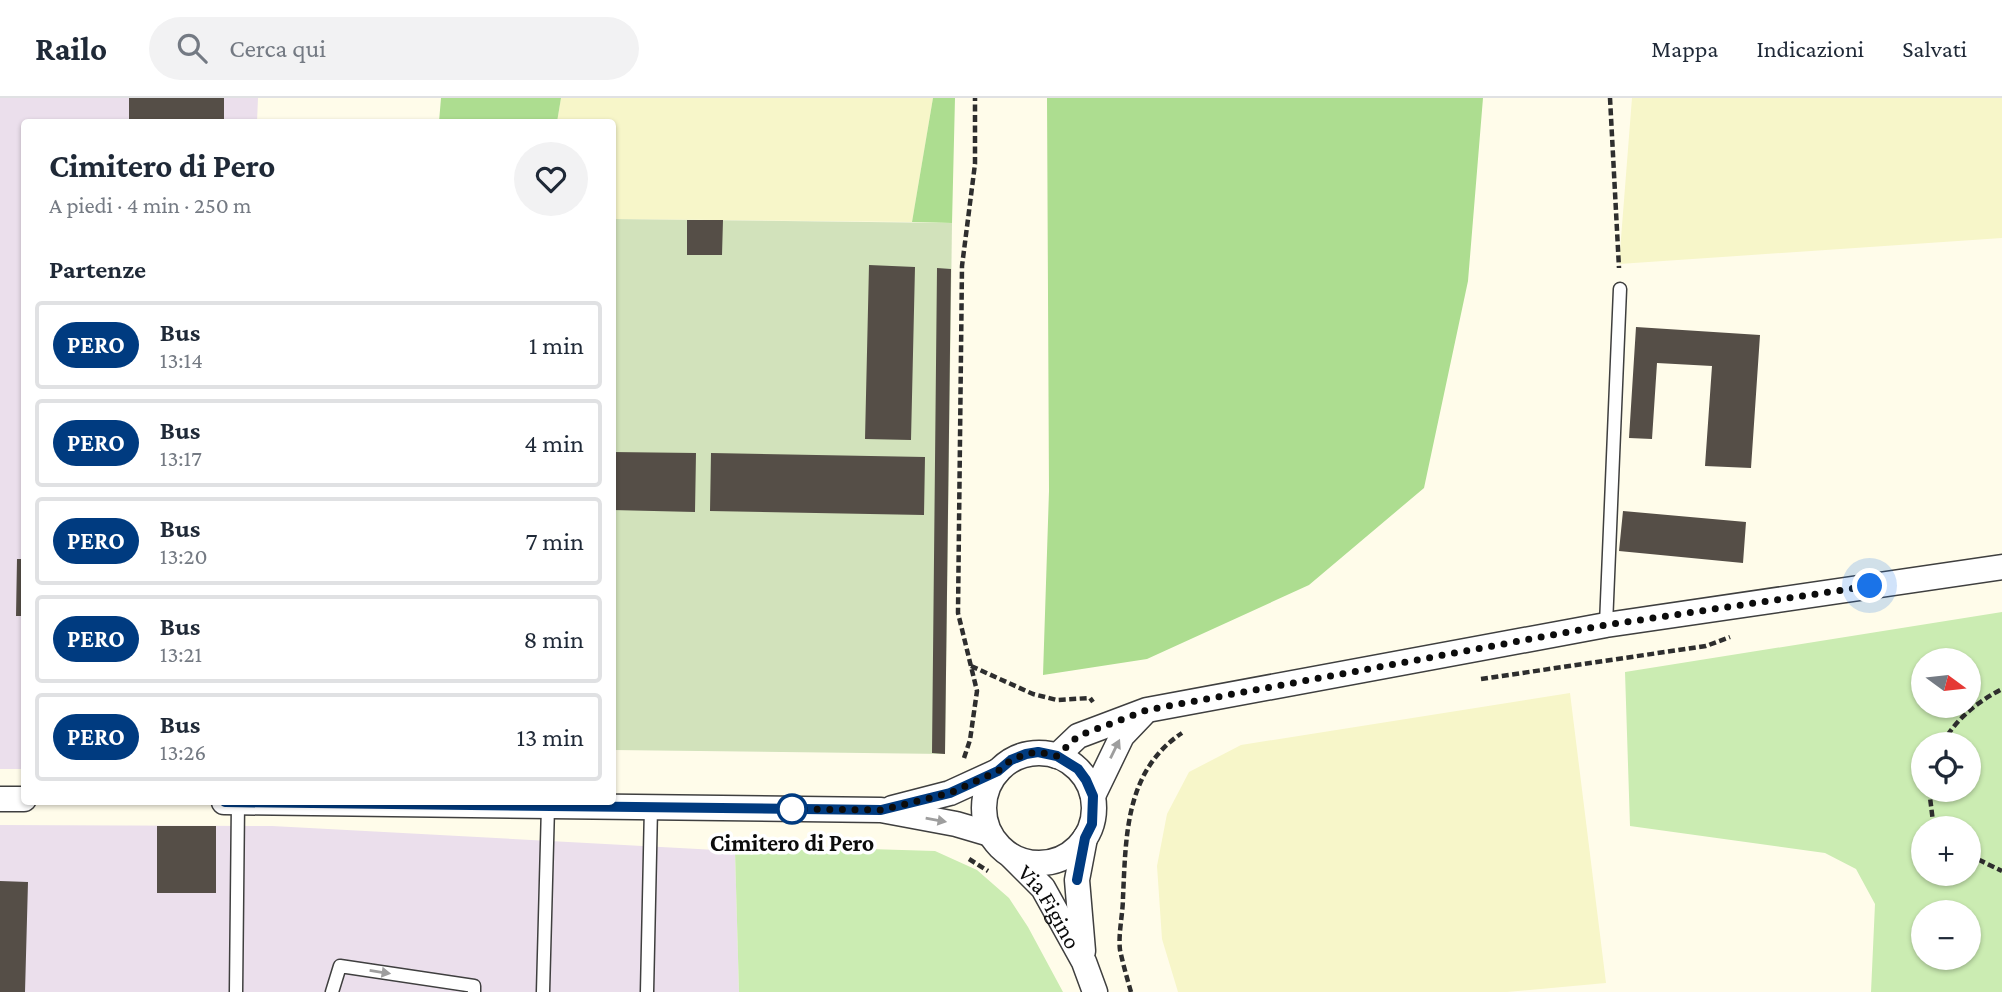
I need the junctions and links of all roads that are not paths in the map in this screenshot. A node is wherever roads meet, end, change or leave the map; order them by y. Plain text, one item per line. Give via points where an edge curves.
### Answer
1 (1620, 289) road end
2 (2002, 567) edge
3 (1606, 625) junction
4 (1115, 730) junction
5 (1057, 756) junction
6 (998, 771) junction
7 (1093, 796) junction
8 (0, 799) edge
9 (21, 799) edge
10 (237, 805) edge
11 (470, 805) edge
12 (548, 806) junction
13 (652, 807) junction
14 (881, 810) junction
15 (990, 834) junction
16 (1085, 838) junction
17 (1010, 855) junction
18 (1084, 962) junction
19 (236, 992) edge
20 (332, 992) edge
21 (474, 992) edge
22 (543, 992) edge
23 (647, 992) edge
24 (1095, 992) edge

1 - 3 lane
2 - 3 street
3 - 4 street via 1147,710
4 - 5 street via 1078,736
7 -> 4 street
5 - 6 street via 1026,754
5 - 7 street via 1078,769
6 - 14 street via 950,793
6 - 15 street via 984,801
7 - 16 street via 1092,824
8 - 9 street
10 - 19 lane
11 - 12 street
12 - 13 street
12 - 22 lane
13 - 14 street
13 - 23 lane
14 -> 15 street
15 - 17 street
16 - 17 street via 1072,852 1048,862 1028,862
16 - 18 street, Via Figino via 1077,880
17 - 18 street, Via Figino via 1043,888
18 - 24 street, Via Figino
20 -> 21 lane via 340,966 474,986

